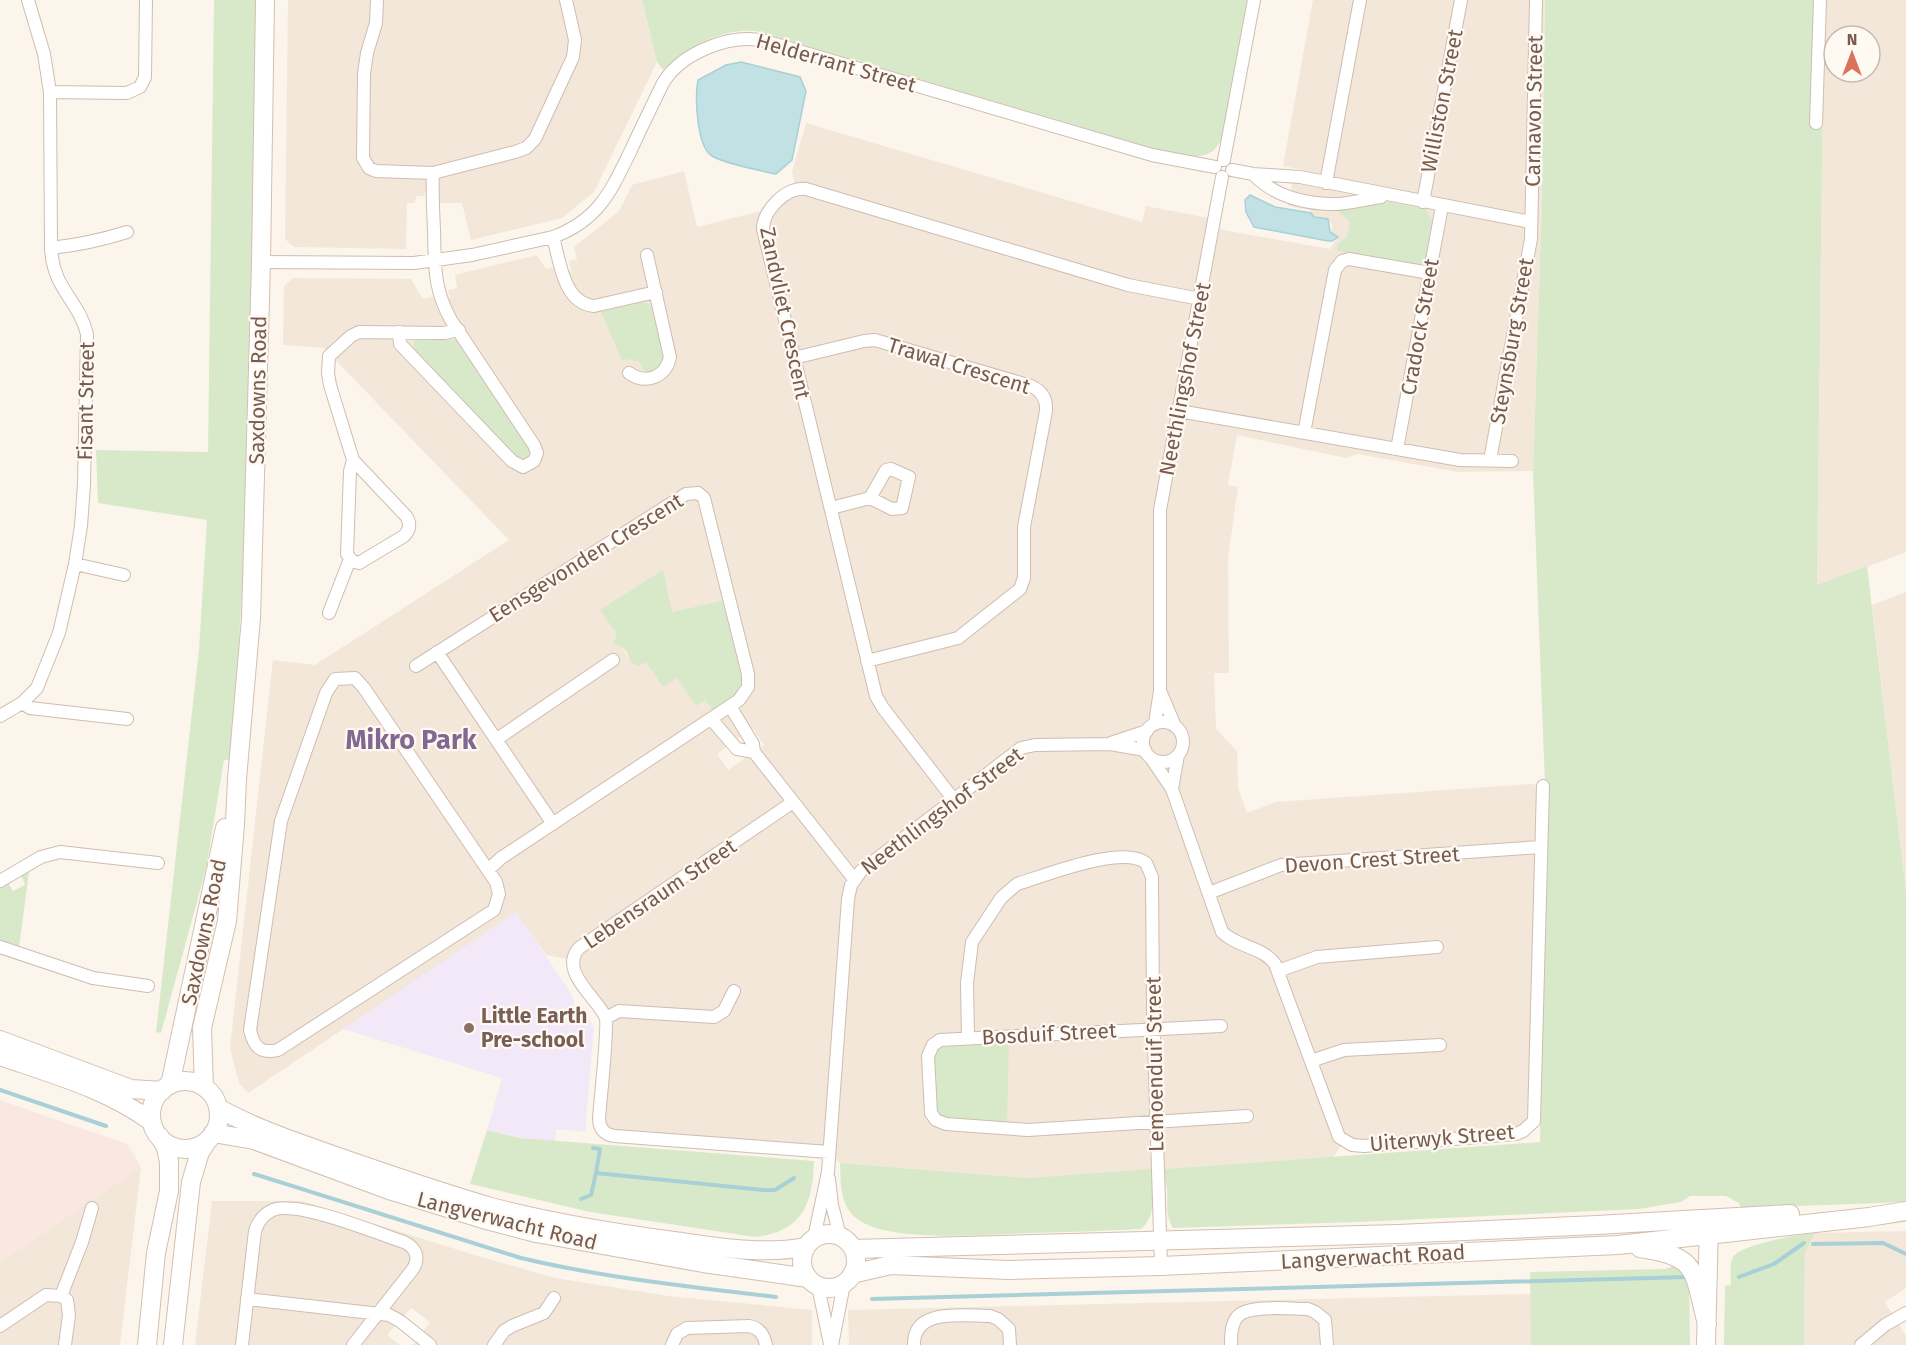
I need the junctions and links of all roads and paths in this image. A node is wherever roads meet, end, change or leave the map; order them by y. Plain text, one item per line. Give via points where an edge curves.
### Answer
1 (28, 0) edge
2 (146, 0) edge
3 (265, 0) edge
4 (377, 0) edge
5 (566, 0) edge
6 (1254, 0) edge
7 (1360, 0) edge
8 (1461, 0) edge
9 (1536, 0) edge
10 (1820, 0) edge
11 (50, 92) junction
12 (1816, 123) dead end
13 (1223, 168) junction
14 (432, 173) junction
15 (1253, 174) junction
16 (1279, 176) junction
17 (1326, 183) junction
18 (1275, 193) junction
19 (1390, 196) junction
20 (1423, 202) junction
21 (1442, 206) junction
22 (1531, 222) junction
23 (127, 232) dead end
24 (554, 237) junction
25 (51, 248) junction
26 (647, 255) dead end
27 (434, 261) junction
28 (261, 262) junction
29 (1430, 273) junction
30 (656, 292) junction
31 (1200, 299) junction
32 (459, 330) junction
33 (399, 332) junction
34 (795, 358) junction
35 (629, 373) dead end
36 (1179, 411) junction
37 (1304, 433) junction
38 (1397, 449) junction
39 (353, 460) junction
40 (1490, 460) junction
41 (1512, 461) dead end
42 (870, 498) dead end
43 (831, 508) junction
44 (350, 559) junction
45 (75, 564) junction
46 (124, 575) dead end
47 (329, 613) dead end
48 (437, 652) junction
49 (613, 660) dead end
50 (867, 661) junction
51 (416, 666) dead end
52 (1160, 692) junction
53 (22, 703) junction
54 (730, 706) junction
55 (0, 716) edge
56 (127, 719) dead end
57 (711, 719) junction
58 (1175, 726) junction
59 (1151, 727) junction
60 (497, 739) junction
61 (1110, 744) junction
62 (754, 752) junction
63 (1148, 754) junction
64 (1178, 755) junction
65 (237, 779) junction
66 (1543, 786) dead end
67 (1172, 789) junction
68 (954, 800) junction
69 (793, 802) junction
70 (553, 824) junction
71 (1540, 847) junction
72 (158, 863) dead end
73 (488, 870) junction
74 (854, 879) junction
75 (0, 881) edge
76 (1209, 893) junction
77 (0, 947) edge
78 (1437, 947) dead end
79 (1278, 971) junction
80 (148, 986) dead end
81 (734, 991) dead end
82 (606, 1018) junction
83 (1221, 1026) dead end
84 (1154, 1029) junction
85 (968, 1038) junction
86 (0, 1040) edge
87 (1440, 1045) dead end
88 (0, 1056) edge
89 (1311, 1061) junction
90 (204, 1087) junction
91 (166, 1088) junction
92 (218, 1108) junction
93 (1247, 1116) dead end
94 (1156, 1122) junction
95 (156, 1129) junction
96 (211, 1137) junction
97 (829, 1152) junction
98 (828, 1172) junction
99 (92, 1208) dead end
100 (1899, 1211) edge
101 (1709, 1226) junction
102 (840, 1236) junction
103 (1160, 1240) junction
104 (810, 1242) junction
105 (1618, 1245) junction
106 (854, 1249) junction
107 (1161, 1266) junction
108 (848, 1279) junction
109 (813, 1282) junction
110 (61, 1296) junction
111 (554, 1298) dead end
112 (247, 1299) junction
113 (1906, 1313) edge
114 (378, 1314) junction
115 (1707, 1324) junction
116 (0, 1326) edge
117 (65, 1345) edge
118 (147, 1345) edge
119 (173, 1345) edge
120 (242, 1345) edge
121 (354, 1345) edge
122 (430, 1345) edge
123 (494, 1345) edge
124 (672, 1345) edge
125 (766, 1345) edge
126 (831, 1345) edge
127 (914, 1345) edge
128 (1010, 1345) edge
129 (1232, 1345) edge
130 (1327, 1345) edge
131 (1706, 1345) edge
132 (1861, 1345) edge

1 - 11 street, Fisant Street via 44,54
2 - 11 street via 145,77 140,87 127,93
3 - 28 street, Saxdowns Road
4 - 14 street via 376,24 364,74 363,158 376,171
5 - 14 street via 575,40 573,57 535,139 515,152
6 - 13 street, Neethlingshof Street
7 - 17 street
8 - 20 street, Williston Street
9 - 22 street, Carnavon Street
10 - 12 street
11 - 25 street, Fisant Street
13 - 15 street, Helderrant Street
13 - 24 street, Helderrant Street via 1152,156 765,41 734,39 712,46 672,71 606,198 584,222
13 - 31 street, Neethlingshof Street
14 - 27 street
15 - 16 street, Helderrant Street
15 - 18 street
16 - 17 street, Helderrant Street
16 - 18 street
17 - 19 street, Helderrant Street
18 - 19 street via 1330,204
19 - 20 street, Helderrant Street
20 - 21 street, Helderrant Street
21 - 22 street, Helderrant Street
21 - 29 street, Cradock Street
22 - 40 street, Steynsburg Street
23 - 25 street
24 - 27 street, Helderrant Street
24 - 30 street via 566,284 578,301 594,306
25 - 45 street, Fisant Street via 57,278 87,334 84,484
26 - 30 street
27 - 28 street, Helderrant Street
27 - 32 street via 441,301
28 - 65 street, Saxdowns Road via 254,560
29 - 37 street via 1354,259 1338,265
29 - 38 street, Cradock Street
30 - 35 street via 670,351 669,363 652,378 640,379
31 - 34 street, Zandvliet Crescent via 1128,285 796,189 769,211 763,224
31 - 36 street, Neethlingshof Street
32 - 33 street
32 - 33 street via 534,445 536,457 528,466 512,461 400,344
33 - 39 street via 356,333 331,353 330,385
34 - 43 street, Zandvliet Crescent
34 - 50 street, Trawal Crescent via 879,341 1031,386 1045,401 1024,527 1024,579 1020,588 958,638
36 - 37 street
36 - 52 street, Neethlingshof Street via 1159,520
37 - 38 street
38 - 40 street via 1460,460
39 - 44 street via 347,539
39 - 44 street via 406,516 409,527 404,536 363,562
40 - 41 street
42 - 43 street
43 - 50 street, Zandvliet Crescent
44 - 47 street
45 - 46 street
45 - 53 street, Fisant Street via 59,633 37,688
48 - 51 street, Eensgevonden Crescent
48 - 54 street, Eensgevonden Crescent via 694,492 706,502 748,674 746,692
48 - 60 street
49 - 60 street
50 - 68 street, Zandvliet Crescent via 879,703
52 - 58 street, Neethlingshof Street
52 - 59 street, Neethlingshof Street
53 - 55 street, Fisant Street
53 - 56 street via 30,708
54 - 57 street, Eensgevonden Crescent
54 - 62 street
57 - 62 street via 737,748
57 - 70 street, Eensgevonden Crescent
58 - 59 street via 1169,723
58 - 64 street via 1183,740
59 - 61 street, Neethlingshof Street
59 - 63 street via 1143,744
60 - 70 street
61 - 63 street, Neethlingshof Street
61 - 68 street, Neethlingshof Street via 1026,746
62 - 69 street
63 - 64 street via 1160,761 1170,761
63 - 67 street, Uiterwyk Street
64 - 67 street, Uiterwyk Street
65 - 90 street, Saxdowns Road via 227,921 202,1029
65 - 91 street, Saxdowns Road
66 - 71 street, Uiterwyk Street
67 - 76 street, Uiterwyk Street
68 - 74 street, Neethlingshof Street
69 - 74 street
69 - 82 street, Lebensraum Street via 576,951 575,972
70 - 73 street, Eensgevonden Crescent
71 - 76 street, Devon Crest Street via 1281,865
71 - 89 street, Uiterwyk Street via 1536,1113 1530,1126 1516,1134 1352,1144 1339,1137
72 - 75 street via 60,852 41,857
73 - 73 street via 498,888 494,910 278,1050 258,1048 250,1030 281,821 326,693 335,679 355,678 364,688
74 - 97 street, Neethlingshof Street via 849,892
76 - 79 street, Uiterwyk Street via 1225,935 1270,958
77 - 80 street via 93,978
78 - 79 street via 1317,957
79 - 89 street, Uiterwyk Street
81 - 82 street via 724,1011 714,1017 619,1011
82 - 97 street via 599,1121 608,1135
83 - 84 street, Bosduif Street
84 - 85 street, Bosduif Street
84 - 85 street, Lemoenduif Street via 1152,877 1146,863 1132,857 1106,858 1017,884 1000,898 972,942 967,983
84 - 94 street, Lemoenduif Street
85 - 94 street, Bosduif Street via 940,1040 930,1048 929,1106 933,1117 946,1124 1028,1130
86 - 91 street via 131,1089
87 - 89 street via 1344,1050
88 - 95 street via 115,1099 134,1108
90 - 91 street via 187,1081
90 - 92 street via 211,1092
91 - 95 street via 153,1104
92 - 96 street via 219,1117
92 - 104 street, Langverwacht Road via 275,1135 511,1211 594,1229 704,1245 762,1251
93 - 94 street
94 - 103 street, Lemoenduif Street
95 - 96 street via 175,1147 192,1148
95 - 118 street via 169,1162 169,1191 156,1253
96 - 109 street, Langverwacht Road via 254,1140 421,1200 536,1233
96 - 119 street via 200,1152 191,1182
97 - 98 street, Neethlingshof Street
98 - 102 street, Neethlingshof Street
98 - 104 street, Neethlingshof Street
99 - 110 street
100 - 101 street, Langverwacht Road via 1868,1209
101 - 103 street, Langverwacht Road
101 - 105 street, Langverwacht Road
101 - 115 street
102 - 104 street via 827,1234
102 - 106 street
103 - 106 street, Langverwacht Road
103 - 107 street, Lemoenduif Street
104 - 109 street via 801,1259 804,1272
105 - 107 street, Langverwacht Road
105 - 115 street via 1670,1253 1685,1261 1692,1269
106 - 108 street via 856,1262
107 - 108 street, Langverwacht Road via 1008,1270 891,1265
108 - 109 street via 831,1288
108 - 126 street
109 - 126 street
110 - 116 street via 46,1295
110 - 117 street via 68,1300 69,1307
111 - 123 street via 544,1313 504,1331
112 - 114 street
112 - 114 street via 258,1222 272,1210 300,1210 412,1246 417,1262
112 - 120 street
113 - 132 street
114 - 121 street
114 - 122 street via 400,1321
115 - 131 street
124 - 125 street via 677,1334 687,1328 749,1326 762,1334
127 - 128 street via 916,1331 931,1318 990,1316 1009,1329
129 - 130 street via 1236,1318 1255,1309 1315,1311 1325,1320

